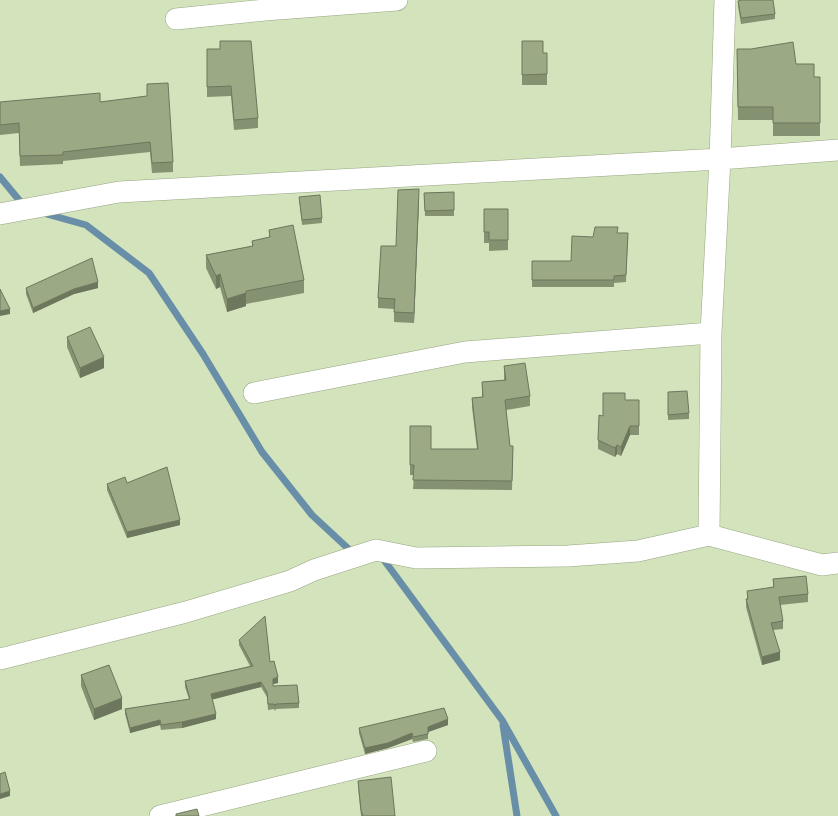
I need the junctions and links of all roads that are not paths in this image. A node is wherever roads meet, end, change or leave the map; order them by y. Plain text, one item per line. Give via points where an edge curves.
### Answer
1 (397, 0) edge
2 (725, 0) edge
3 (176, 19) dead end
4 (838, 150) edge
5 (720, 159) junction
6 (0, 214) edge
7 (711, 333) junction
8 (254, 393) dead end
9 (709, 535) junction
10 (830, 564) edge
11 (838, 578) edge
12 (0, 659) edge
13 (426, 751) dead end
14 (160, 816) edge

1 - 3 street
2 - 5 street
4 - 5 street
5 - 6 street via 120,192
5 - 7 street
7 - 8 street via 465,352
7 - 9 street
9 - 10 street
9 - 12 street via 638,551 568,556 416,558 376,550 314,570 290,581 186,612
10 - 11 street
13 - 14 street

